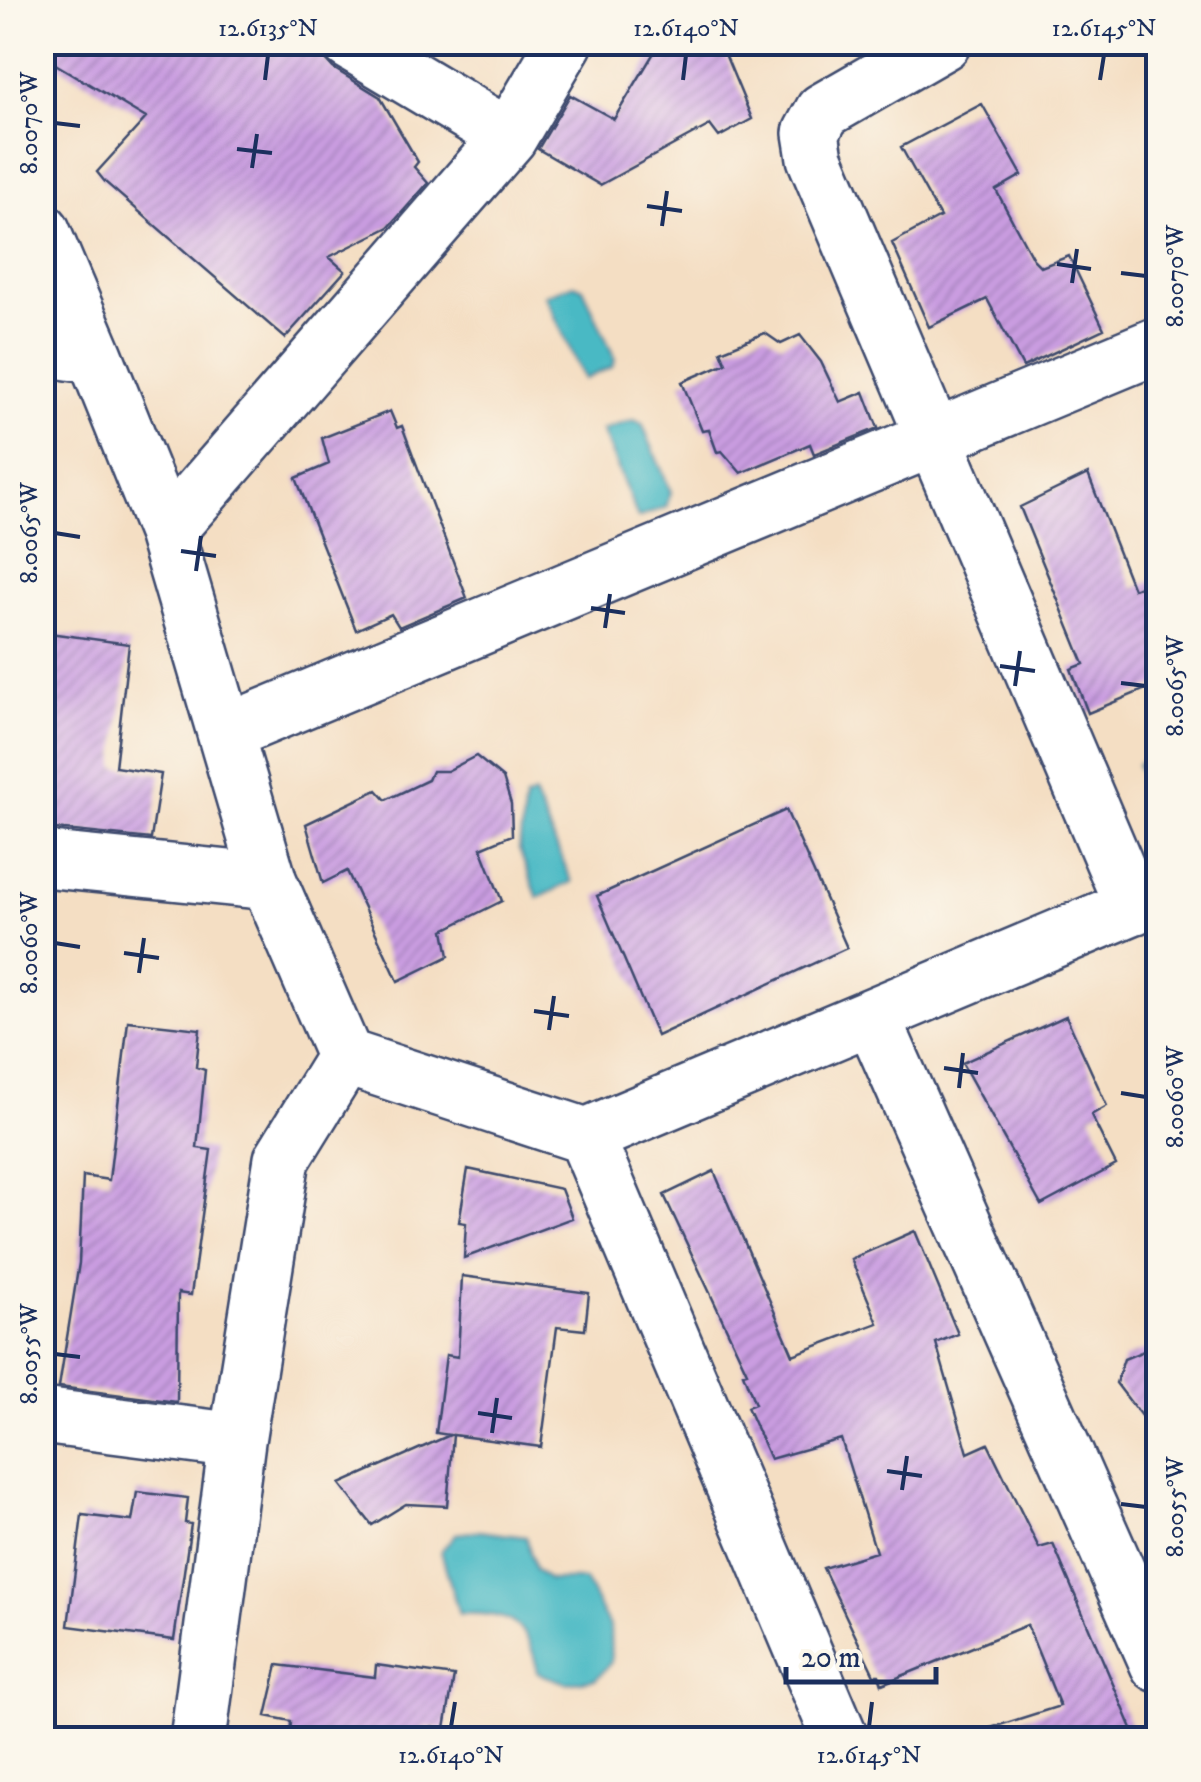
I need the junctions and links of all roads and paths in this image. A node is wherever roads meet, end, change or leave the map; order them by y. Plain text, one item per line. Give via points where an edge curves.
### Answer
1 (350, 42) edge
2 (565, 42) edge
3 (943, 42) edge
4 (509, 138) junction
5 (42, 231) edge
6 (1158, 345) edge
7 (69, 352) edge
8 (934, 438) junction
9 (166, 532) junction
10 (225, 732) junction
11 (42, 859) edge
12 (269, 882) junction
13 (1146, 902) edge
14 (872, 1016) junction
15 (345, 1057) junction
16 (586, 1136) junction
17 (42, 1416) edge
18 (237, 1441) junction
19 (1158, 1664) edge
20 (198, 1740) edge
21 (841, 1740) edge

1 - 4 street
2 - 4 street
3 - 8 street via 823,111 811,133 815,158
4 - 9 street
5 - 7 street
6 - 8 street
7 - 9 street
8 - 10 street
8 - 13 street
9 - 10 street
10 - 12 street
11 - 12 street
12 - 15 street
13 - 14 street
14 - 16 street
14 - 19 street
15 - 16 street
15 - 18 street via 282,1159
16 - 21 street
17 - 18 street
18 - 20 street

